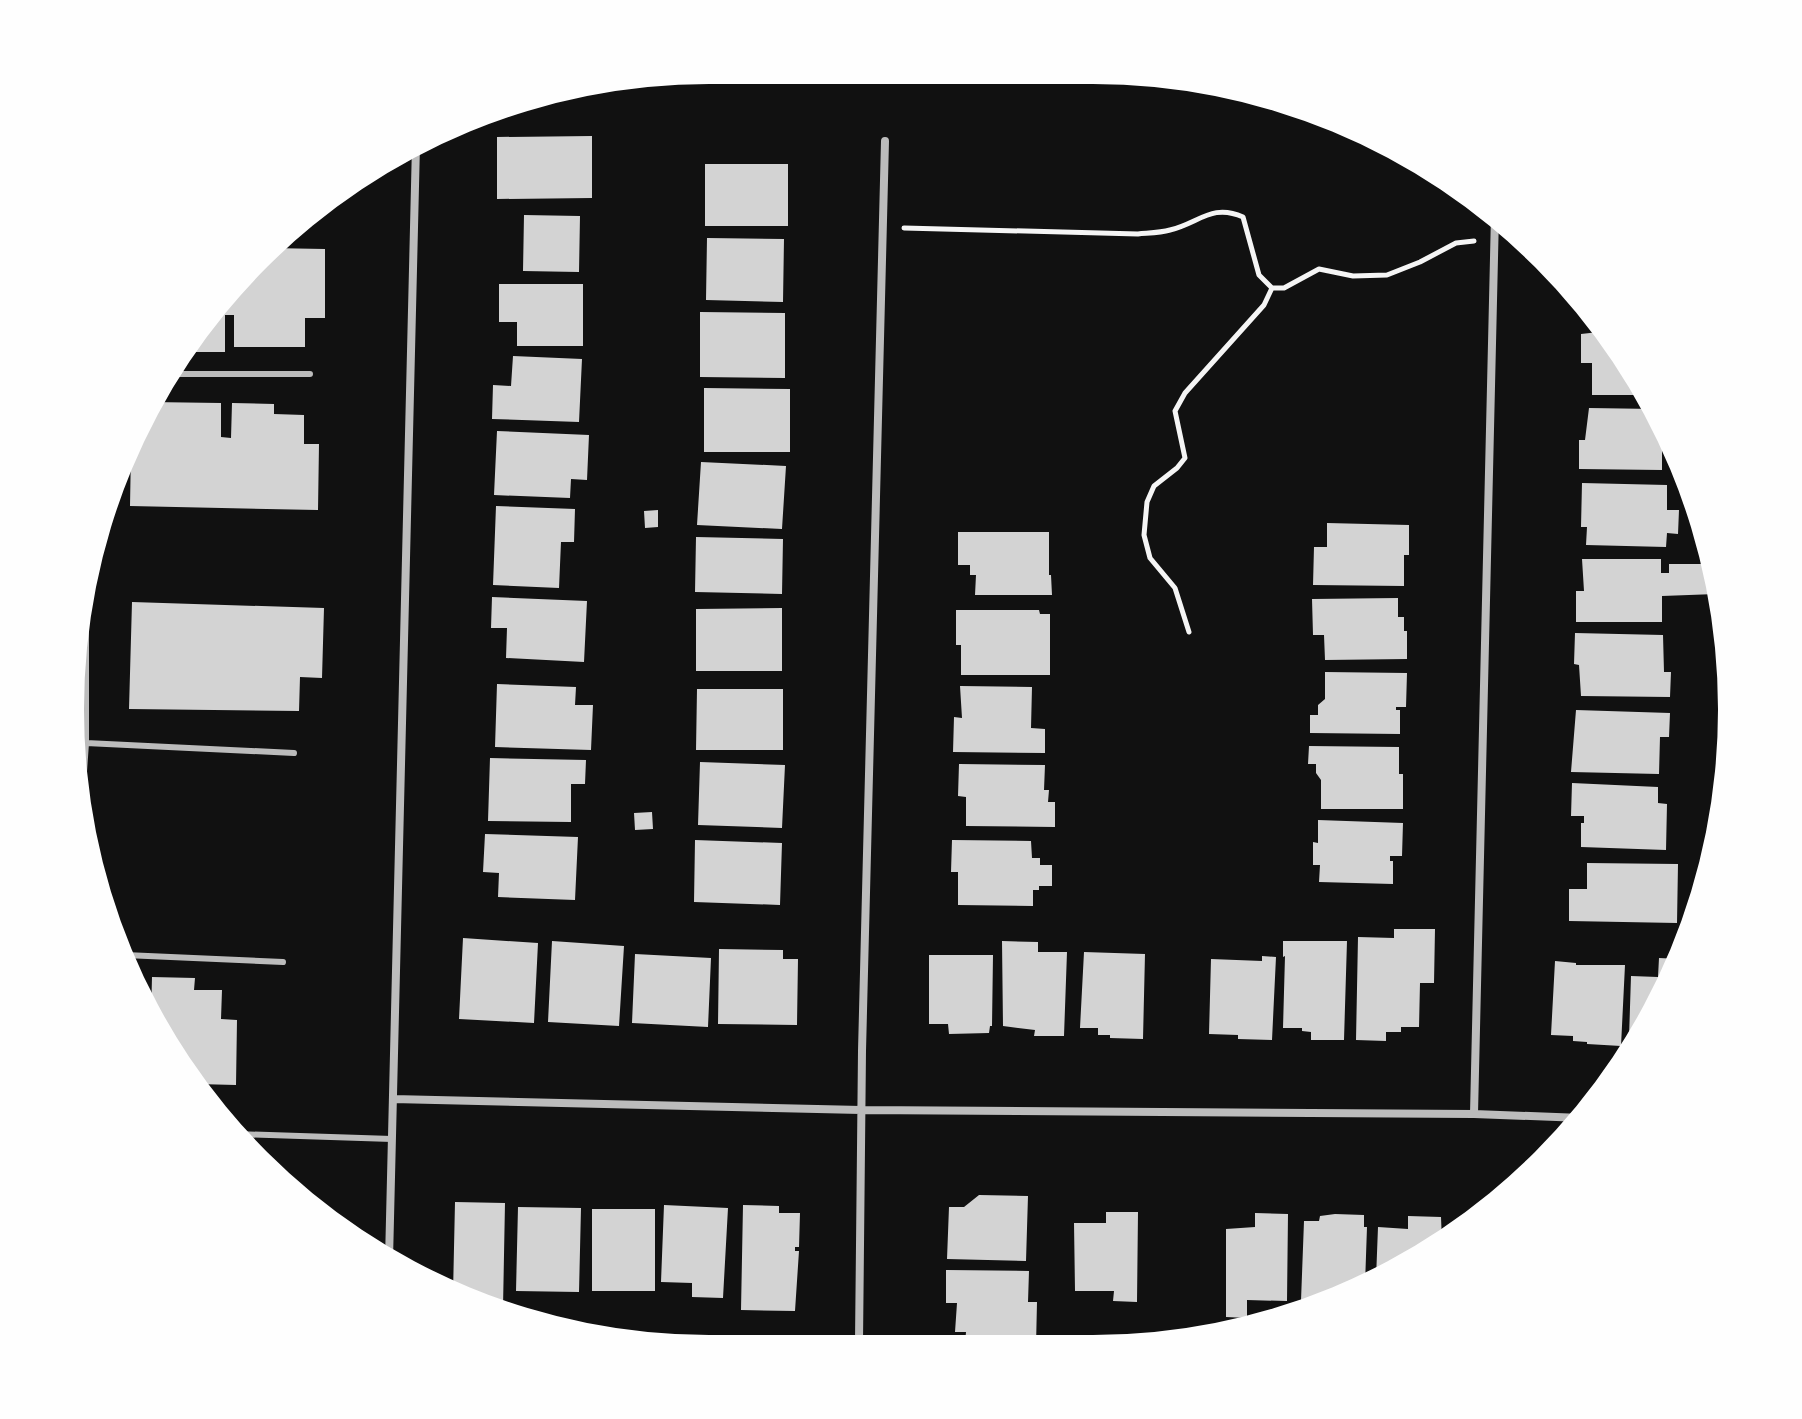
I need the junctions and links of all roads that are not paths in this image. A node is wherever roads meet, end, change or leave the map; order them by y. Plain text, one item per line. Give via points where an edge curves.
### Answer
1 (885, 141) dead end
2 (416, 158) edge
3 (1495, 231) edge
4 (182, 374) edge
5 (310, 374) dead end
6 (86, 659) edge
7 (86, 743) junction
8 (85, 753) edge
9 (294, 753) dead end
10 (135, 955) edge
11 (283, 962) dead end
12 (393, 1099) junction
13 (861, 1110) junction
14 (1474, 1114) junction
15 (1567, 1117) edge
16 (251, 1134) edge
17 (392, 1139) junction
18 (389, 1246) edge
19 (859, 1335) edge

1 - 13 street
2 - 12 street
3 - 14 street
4 - 5 lane
6 - 7 lane
7 - 8 lane
7 - 9 lane
10 - 11 lane
12 - 13 street
12 - 17 street
13 - 14 street
13 - 19 street
14 - 15 street
16 - 17 lane
17 - 18 street

